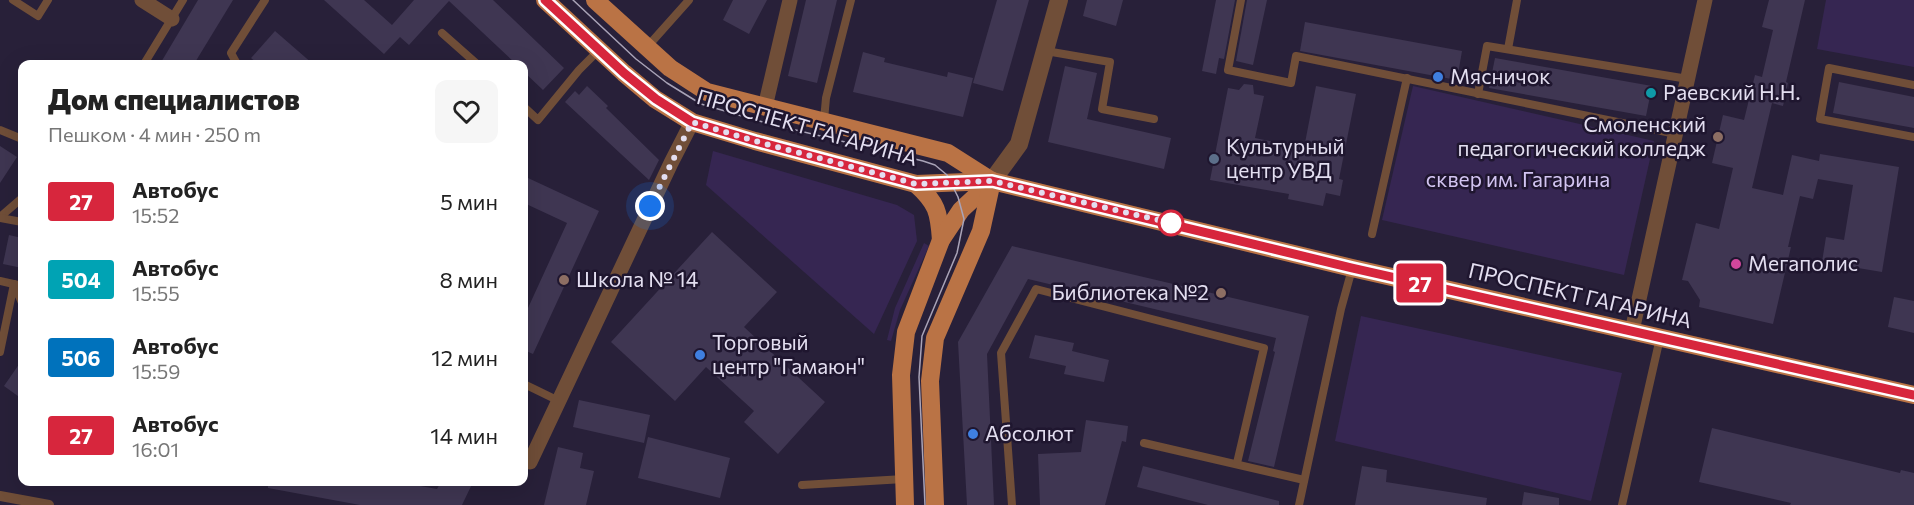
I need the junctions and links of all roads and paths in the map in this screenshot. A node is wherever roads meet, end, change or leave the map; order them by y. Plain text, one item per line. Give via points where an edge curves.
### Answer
1 (13, 0) edge
2 (48, 0) edge
3 (141, 0) edge
4 (183, 0) edge
5 (266, 0) edge
6 (545, 0) edge
7 (595, 0) edge
8 (689, 0) edge
9 (790, 0) edge
10 (851, 0) edge
11 (1059, 0) edge
12 (1241, 0) edge
13 (1517, 0) edge
14 (1705, 0) edge
15 (172, 19) junction
16 (442, 33) dead end
17 (646, 48) junction
18 (1508, 49) junction
19 (599, 50) junction
20 (1045, 50) junction
21 (146, 60) edge
22 (235, 60) edge
23 (472, 60) edge
24 (1407, 78) junction
25 (1688, 79) junction
26 (1914, 85) edge
27 (1478, 94) junction
28 (765, 107) junction
29 (528, 111) edge
30 (1154, 118) dead end
31 (692, 122) junction
32 (824, 122) junction
33 (0, 130) edge
34 (1676, 134) junction
35 (18, 137) edge
36 (1914, 137) edge
37 (992, 181) junction
38 (916, 184) junction
39 (18, 201) edge
40 (0, 217) edge
41 (18, 221) edge
42 (1372, 234) dead end
43 (941, 240) junction
44 (1352, 268) junction
45 (0, 281) edge
46 (14, 284) junction
47 (18, 285) edge
48 (18, 294) edge
49 (1632, 331) junction
50 (1660, 337) junction
51 (0, 352) edge
52 (528, 386) edge
53 (1914, 395) edge
54 (559, 401) junction
55 (1144, 443) dead end
56 (530, 462) dead end
57 (1237, 463) junction
58 (904, 479) junction
59 (1304, 480) junction
60 (802, 485) dead end
61 (0, 496) edge
62 (49, 505) edge
63 (905, 505) edge
64 (935, 505) edge
65 (1012, 505) edge
66 (1299, 505) edge
67 (1622, 505) edge

1 - 2 lane via 38,16
3 - 15 street
4 - 15 lane
5 - 22 lane via 231,53
6 - 19 main road, ПРОСПЕКТ ГАГАРИНА
7 - 17 main road, ПРОСПЕКТ ГАГАРИНА
8 - 17 lane
9 - 28 street
10 - 32 lane via 826,98
11 - 20 street
12 - 24 lane via 1228,70 1291,83 1296,56
13 - 18 lane
14 - 25 street
15 - 21 lane
16 - 23 lane
17 - 28 main road, ПРОСПЕКТ ГАГАРИНА via 707,92
18 - 25 lane
18 - 27 lane via 1486,46
19 - 29 lane via 538,120
19 - 31 main road, ПРОСПЕКТ ГАГАРИНА via 656,99
20 - 30 lane via 1110,63 1102,109
20 - 37 street via 1019,144
24 - 27 lane
24 - 42 lane
25 - 34 street
26 - 36 lane via 1829,68 1820,119
27 - 34 lane
28 - 32 main road, ПРОСПЕКТ ГАГАРИНА
31 - 38 main road, ПРОСПЕКТ ГАГАРИНА
31 - 54 street
32 - 37 main road, ПРОСПЕКТ ГАГАРИНА via 948,153
33 - 35 lane
34 - 49 street
37 - 38 main road, ПРОСПЕКТ ГАГАРИНА
37 - 43 main road via 961,210
37 - 44 main road, ПРОСПЕКТ ГАГАРИНА
37 - 64 main road via 981,231 935,338 930,381
38 - 43 main road via 930,197 939,217
39 - 40 lane
40 - 41 lane
43 - 58 main road via 906,332 901,375
44 - 49 main road, ПРОСПЕКТ ГАГАРИНА
44 - 59 lane
45 - 46 lane
46 - 47 lane
46 - 48 lane
46 - 51 lane
49 - 50 main road, ПРОСПЕКТ ГАГАРИНА
50 - 53 main road, ПРОСПЕКТ ГАГАРИНА
50 - 67 lane
52 - 54 lane
54 - 56 street
55 - 57 lane
57 - 59 lane
57 - 65 lane via 1264,348 1036,290 1001,353
58 - 60 lane
58 - 63 main road
59 - 66 lane
61 - 62 street

